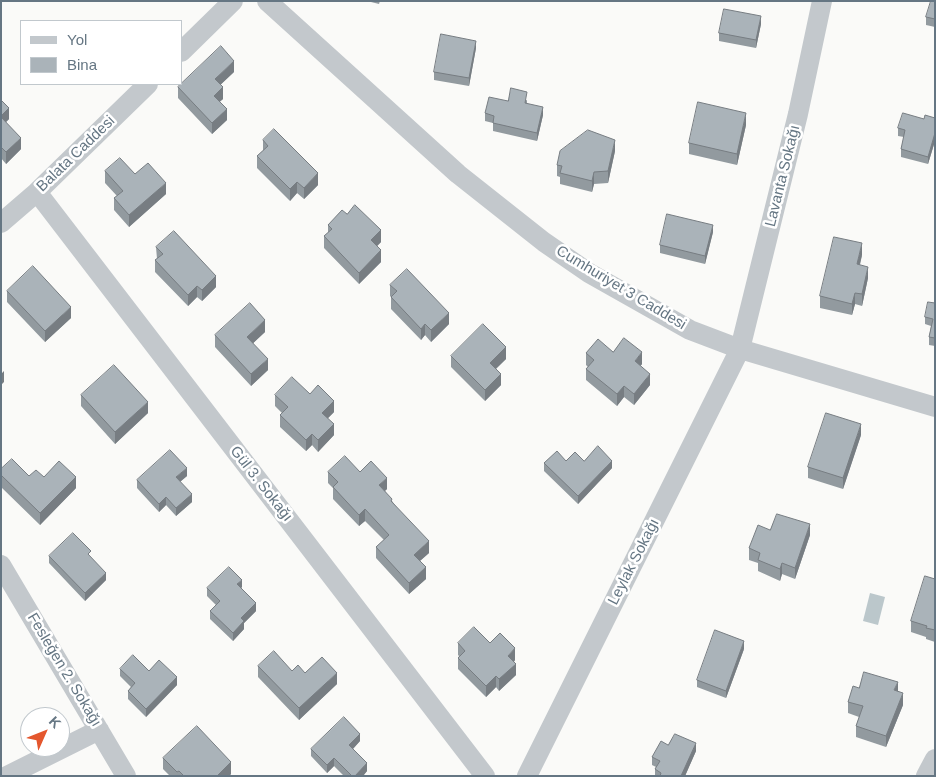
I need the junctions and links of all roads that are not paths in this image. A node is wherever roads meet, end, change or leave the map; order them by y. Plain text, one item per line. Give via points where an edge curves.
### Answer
1 (233, 1) edge
2 (267, 1) edge
3 (822, 1) edge
4 (182, 51) edge
5 (147, 85) edge
6 (37, 192) junction
7 (1, 223) edge
8 (740, 349) junction
9 (935, 407) edge
10 (1, 565) edge
11 (99, 730) junction
12 (935, 759) edge
13 (7, 776) edge
14 (126, 776) edge
15 (485, 776) edge
16 (527, 776) edge
17 (926, 776) edge

1 - 4 street
2 - 8 street, Cumhuriyet 3 Caddesi via 458,174 544,242 589,273 690,330
3 - 8 street, Lavanta Sokağı via 798,114
5 - 6 street, Balata Caddesi
6 - 7 street, Balata Caddesi
6 - 15 street, Gül 3. Sokağı
8 - 9 street, Cumhuriyet 3 Caddesi
8 - 16 street, Leylak Sokağı
10 - 11 street, Fesleğen 2. Sokağı
11 - 13 street
11 - 14 street, Fesleğen 2. Sokağı
12 - 17 street

